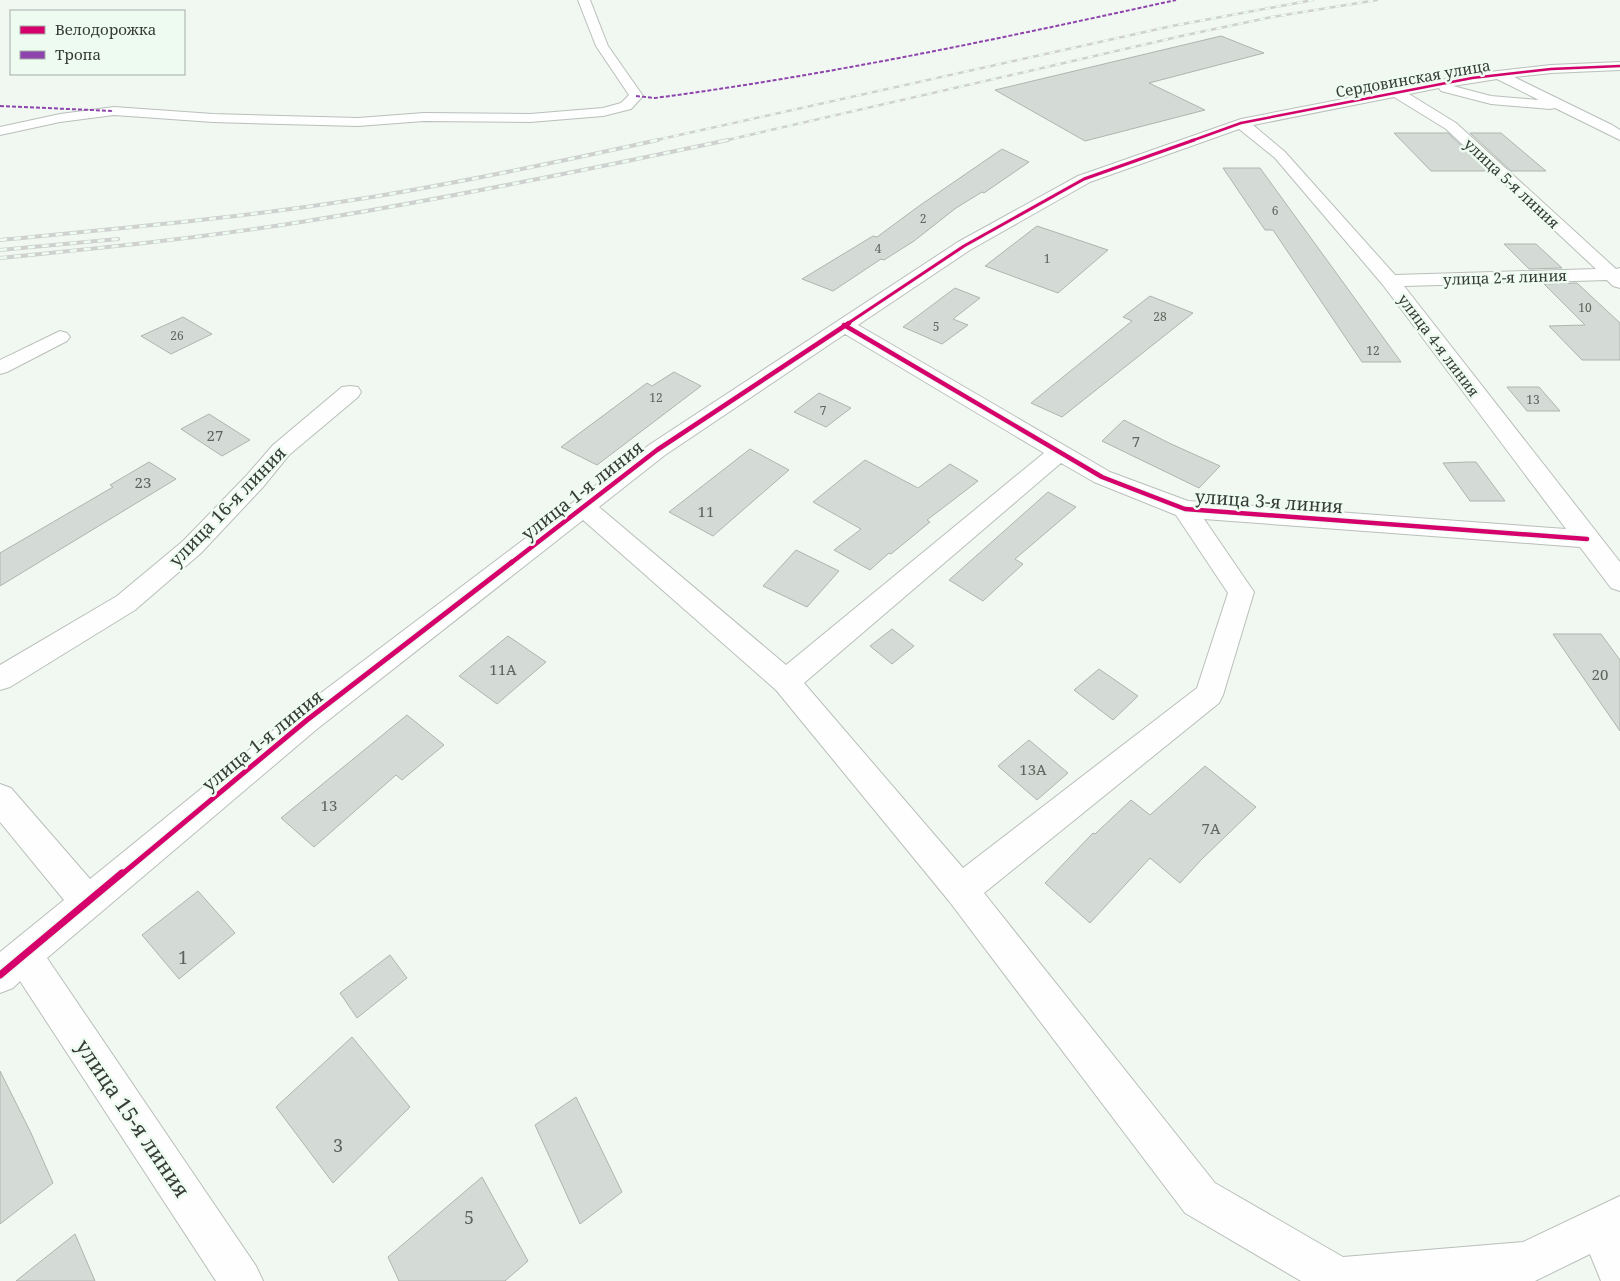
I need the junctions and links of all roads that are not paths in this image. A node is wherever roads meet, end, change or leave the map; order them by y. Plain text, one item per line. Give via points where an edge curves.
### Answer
1 (584, 0) edge
2 (1620, 66) edge
3 (1499, 75) junction
4 (1446, 88) dead end
5 (1397, 93) junction
6 (1563, 106) junction
7 (1241, 124) junction
8 (0, 131) edge
9 (1620, 136) edge
10 (1617, 277) edge
11 (1390, 281) junction
12 (844, 325) junction
13 (60, 337) dead end
14 (0, 368) edge
15 (350, 392) dead end
16 (1060, 452) junction
17 (583, 506) junction
18 (1185, 508) junction
19 (1587, 539) junction
20 (1620, 581) edge
21 (0, 679) edge
22 (786, 682) junction
23 (0, 798) edge
24 (961, 890) junction
25 (87, 902) junction
26 (12, 965) edge
27 (1610, 1222) edge
28 (1620, 1274) edge
29 (241, 1281) edge

1 - 8 street via 602,46 636,96 626,106 603,112 530,118 424,117 358,122 213,118 114,111
2 - 3 street, Сердовинская улица
3 - 5 street, Сердовинская улица
3 - 6 street
4 - 6 street via 1491,100
5 - 7 street, Сердовинская улица
5 - 10 street, улица 5-я линия via 1451,126
6 - 9 street
7 - 11 street, улица 4-я линия via 1280,155
7 - 12 street, улица 1-я линия via 1084,179 964,246
10 - 11 street, улица 2-я линия
11 - 19 street, улица 4-я линия
12 - 16 street, улица 3-я линия
12 - 17 street, улица 1-я линия via 657,450
13 - 14 street
15 - 21 street, улица 16-я линия via 281,450 192,547 126,603
16 - 18 street, улица 3-я линия via 1102,477
16 - 22 street
17 - 22 street
17 - 25 street, улица 1-я линия via 307,720
18 - 19 street, улица 3-я линия
18 - 24 street via 1241,592 1209,695
19 - 20 street, улица 4-я линия
22 - 24 street
23 - 25 street
24 - 27 street via 1200,1198 1339,1279 1526,1263
25 - 26 street, улица 1-я линия
26 - 29 street, улица 15-я линия
27 - 28 street

